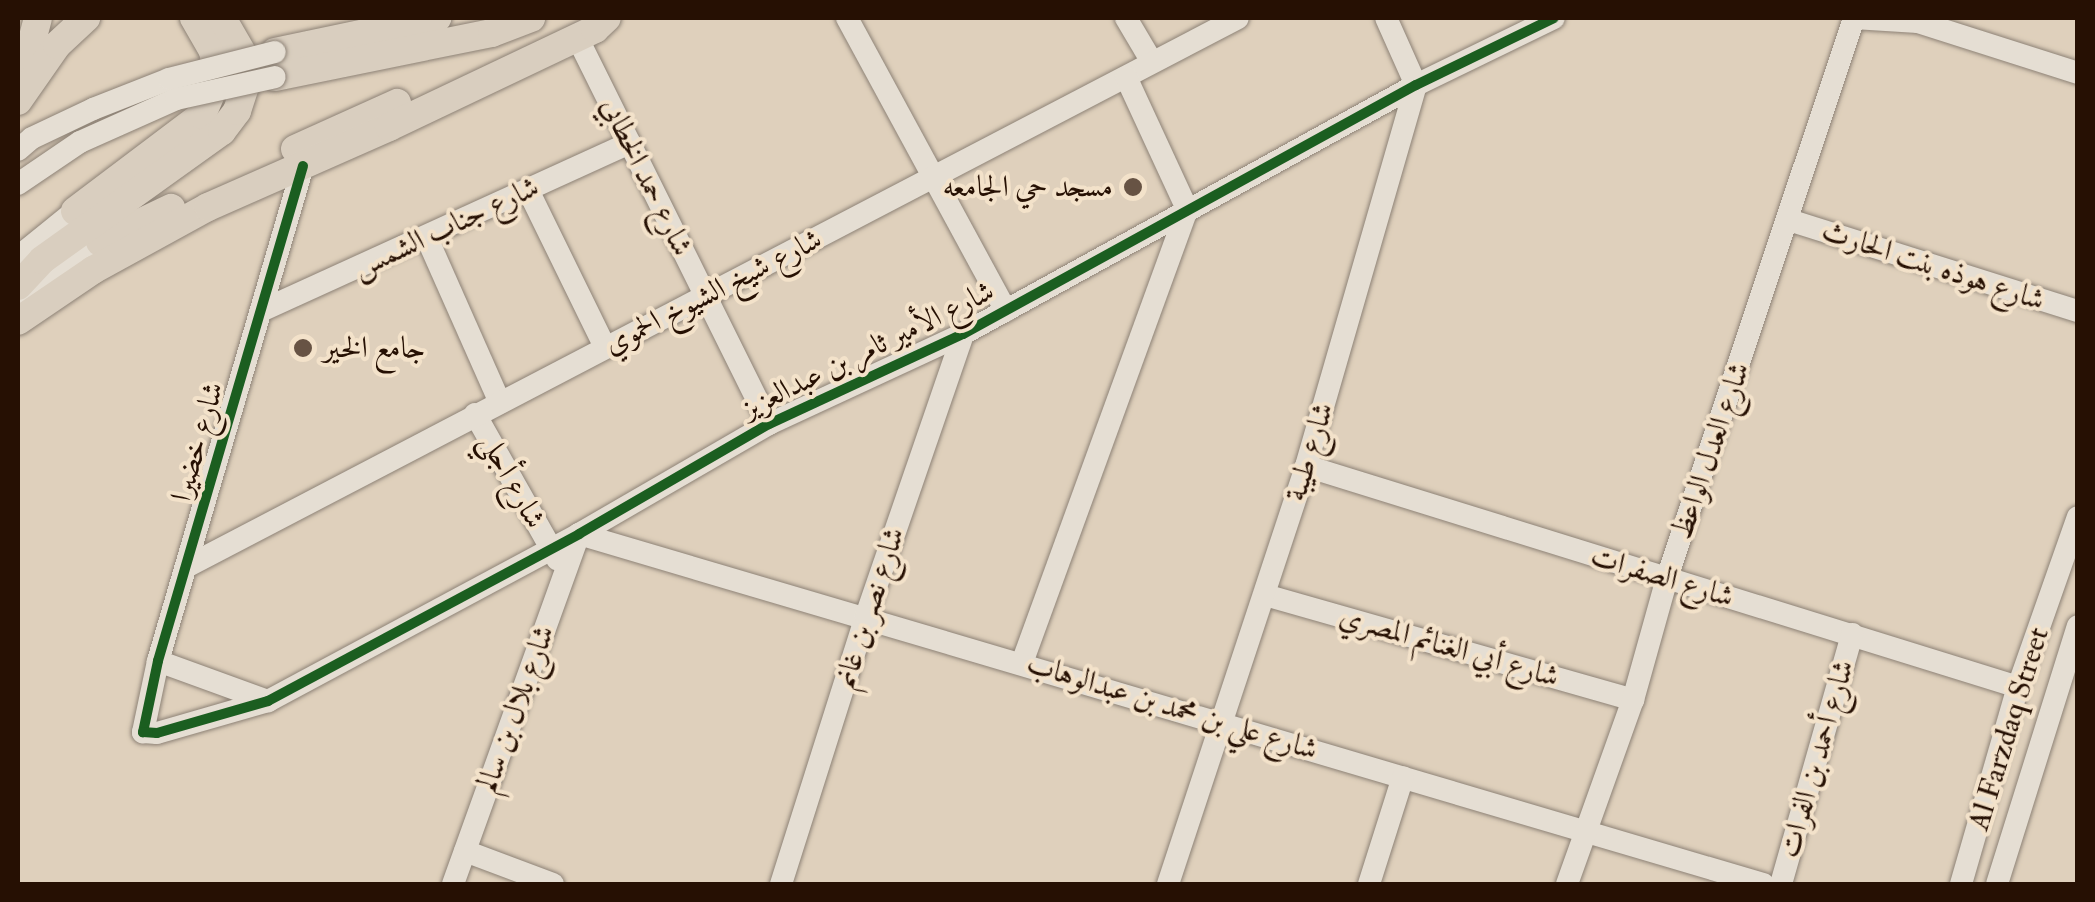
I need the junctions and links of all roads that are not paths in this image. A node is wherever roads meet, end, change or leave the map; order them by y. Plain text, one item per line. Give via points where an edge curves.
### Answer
1 (38, 18) edge
2 (86, 18) edge
3 (194, 18) edge
4 (222, 18) edge
5 (437, 18) edge
6 (531, 18) edge
7 (607, 18) edge
8 (848, 18) edge
9 (1126, 18) edge
10 (1238, 18) edge
11 (1386, 18) edge
12 (1554, 18) edge
13 (1854, 18) edge
14 (1922, 20) edge
15 (577, 27) edge
16 (1152, 62) junction
17 (275, 64) junction
18 (2078, 73) edge
19 (1126, 77) junction
20 (1416, 85) junction
21 (18, 99) edge
22 (630, 143) junction
23 (18, 150) edge
24 (303, 166) junction
25 (932, 178) junction
26 (18, 184) edge
27 (528, 190) junction
28 (1187, 209) junction
29 (75, 211) joint
30 (1789, 220) junction
31 (427, 238) junction
32 (100, 242) joint
33 (18, 257) edge
34 (18, 286) edge
35 (18, 296) edge
36 (705, 296) junction
37 (262, 311) junction
38 (2078, 311) edge
39 (1006, 312) junction
40 (18, 320) edge
41 (962, 334) junction
42 (605, 347) junction
43 (500, 403) junction
44 (475, 414) junction
45 (769, 424) junction
46 (1306, 466) junction
47 (2078, 517) edge
48 (579, 534) junction
49 (550, 548) junction
50 (188, 566) junction
51 (565, 573) junction
52 (1667, 578) junction
53 (1265, 594) junction
54 (866, 616) junction
55 (2078, 626) edge
56 (1852, 634) junction
57 (158, 661) junction
58 (1022, 662) junction
59 (2018, 687) junction
60 (2054, 696) junction
61 (1633, 700) junction
62 (268, 701) junction
63 (2078, 703) edge
64 (1222, 722) junction
65 (142, 732) joint
66 (1403, 776) junction
67 (1586, 832) junction
68 (465, 851) junction
69 (453, 884) edge
70 (552, 884) edge
71 (782, 884) edge
72 (1168, 884) edge
73 (1370, 884) edge
74 (1567, 884) edge
75 (1764, 884) edge
76 (1781, 884) edge
77 (1961, 884) edge
78 (1997, 884) edge

1 - 21 main road
2 - 21 main road
3 - 29 main road via 218,76 202,115
4 - 34 main road via 251,68 230,122 42,260
5 - 17 main road
6 - 17 main road via 492,33
7 - 15 main road
8 - 25 street
9 - 16 street
10 - 16 street, شارع شيخ الشيوخ الحموي
11 - 20 street
12 - 20 street, شارع الأمير ثامر بن عبدالعزيز
13 - 14 street
13 - 30 street, شارع العدل الواعظ
14 - 18 street
15 - 22 street, شارع حمد الخطابي
15 - 24 main road
15 - 32 main road
16 - 19 street, شارع شيخ الشيوخ الحموي
17 - 23 street, bridge via 169,79 93,109
17 - 26 street, bridge via 80,142
19 - 25 street, شارع شيخ الشيوخ الحموي
19 - 28 street
20 - 28 street, شارع الأمير ثامر بن عبدالعزيز
20 - 46 street, شارع طيبة
22 - 27 street, شارع جناب الشمس
22 - 36 street, شارع حمد الخطابي
24 - 37 street, شارع خضيرا
24 - 40 main road via 208,207
25 - 36 street, شارع شيخ الشيوخ الحموي
25 - 39 street
27 - 31 street, شارع جناب الشمس
27 - 42 street
28 - 39 street, شارع الأمير ثامر بن عبدالعزيز
28 - 58 street
29 - 33 street
30 - 38 street, شارع هوذه بنت الحارث
30 - 52 street, شارع العدل الواعظ
31 - 37 street, شارع جناب الشمس
31 - 43 street
32 - 35 street
36 - 42 street, شارع شيخ الشيوخ الحموي
36 - 45 street, شارع حمد الخطابي
37 - 50 street, شارع خضيرا
39 - 41 street, شارع الأمير ثامر بن عبدالعزيز
41 - 45 street, شارع الأمير ثامر بن عبدالعزيز
41 - 54 street, شارع نصر بن غانم
42 - 43 street, شارع شيخ الشيوخ الحموي
43 - 44 street, شارع شيخ الشيوخ الحموي
44 - 49 street, شارع أجلي
44 - 50 street, شارع شيخ الشيوخ الحموي
45 - 48 street, شارع الأمير ثامر بن عبدالعزيز
46 - 52 street, شارع الصفرات
46 - 53 street, شارع طيبة
47 - 59 street, Al Farzdaq Street
48 - 49 street, شارع الأمير ثامر بن عبدالعزيز
48 - 51 street, شارع بلال بن سالم
48 - 54 street, شارع علي بن محمد بن عبدالوهاب
49 - 51 street, شارع أجلي
49 - 62 street, شارع الأمير ثامر بن عبدالعزيز
50 - 57 street, شارع خضيرا
51 - 68 street, شارع بلال بن سالم
52 - 56 street, شارع الصفرات
52 - 61 street, شارع العدل الواعظ
53 - 61 street, شارع أبي الغنائم المصري
53 - 64 street, شارع طيبة
54 - 58 street, شارع علي بن محمد بن عبدالوهاب
54 - 71 street, شارع نصر بن غانم
55 - 60 street, Al Farzdaq Street
56 - 59 street, شارع الصفرات
56 - 76 street, شارع أحمد بن الفرات
57 - 62 street
57 - 65 street, شارع خضيرا
58 - 64 street, شارع علي بن محمد بن عبدالوهاب
59 - 77 street, Al Farzdaq Street
60 - 63 street
60 - 78 street, Al Farzdaq Street
61 - 67 street, شارع العدل الواعظ
62 - 65 street, شارع الأمير ثامر بن عبدالعزيز
64 - 66 street, شارع علي بن محمد بن عبدالوهاب
64 - 72 street, شارع طيبة
66 - 67 street, شارع علي بن محمد بن عبدالوهاب
66 - 73 street
67 - 74 street, شارع العدل الواعظ
67 - 75 street, شارع علي بن محمد بن عبدالوهاب
68 - 69 street, شارع بلال بن سالم
68 - 70 street

